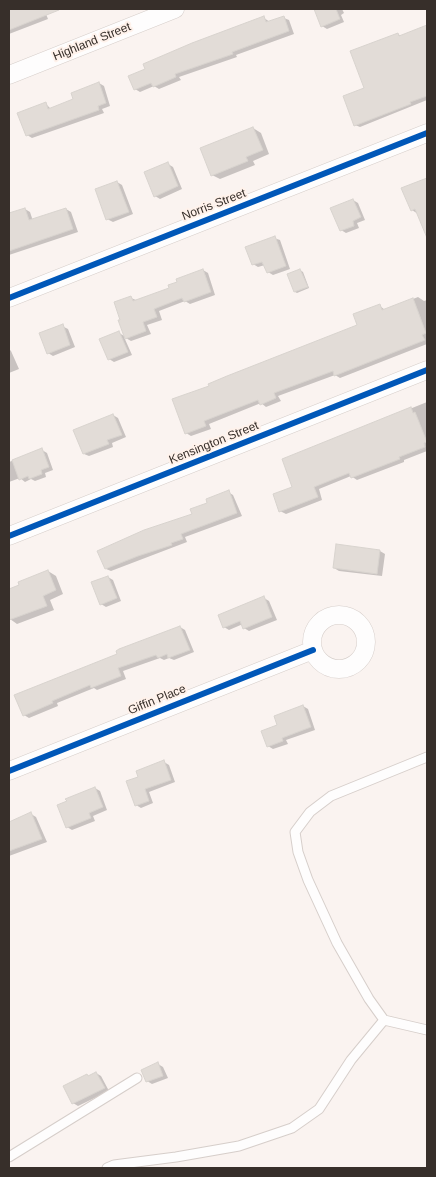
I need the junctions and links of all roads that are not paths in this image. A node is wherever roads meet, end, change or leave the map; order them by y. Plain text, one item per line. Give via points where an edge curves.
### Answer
1 (175, 9) edge
2 (9, 75) edge
3 (427, 134) edge
4 (9, 298) edge
5 (427, 370) edge
6 (9, 536) edge
7 (313, 650) dead end
8 (427, 757) edge
9 (9, 770) edge
10 (384, 1020) junction
11 (427, 1030) edge
12 (137, 1078) dead end
13 (9, 1157) edge
14 (107, 1168) edge

1 - 2 street, Highland Street
3 - 4 street, Norris Street
5 - 6 street, Kensington Street
7 - 9 street, Giffin Place
8 - 10 lane via 330,796 310,812 295,832 308,880 329,925
10 - 11 lane
10 - 14 lane via 351,1060 319,1109 292,1128 239,1146
12 - 13 lane

